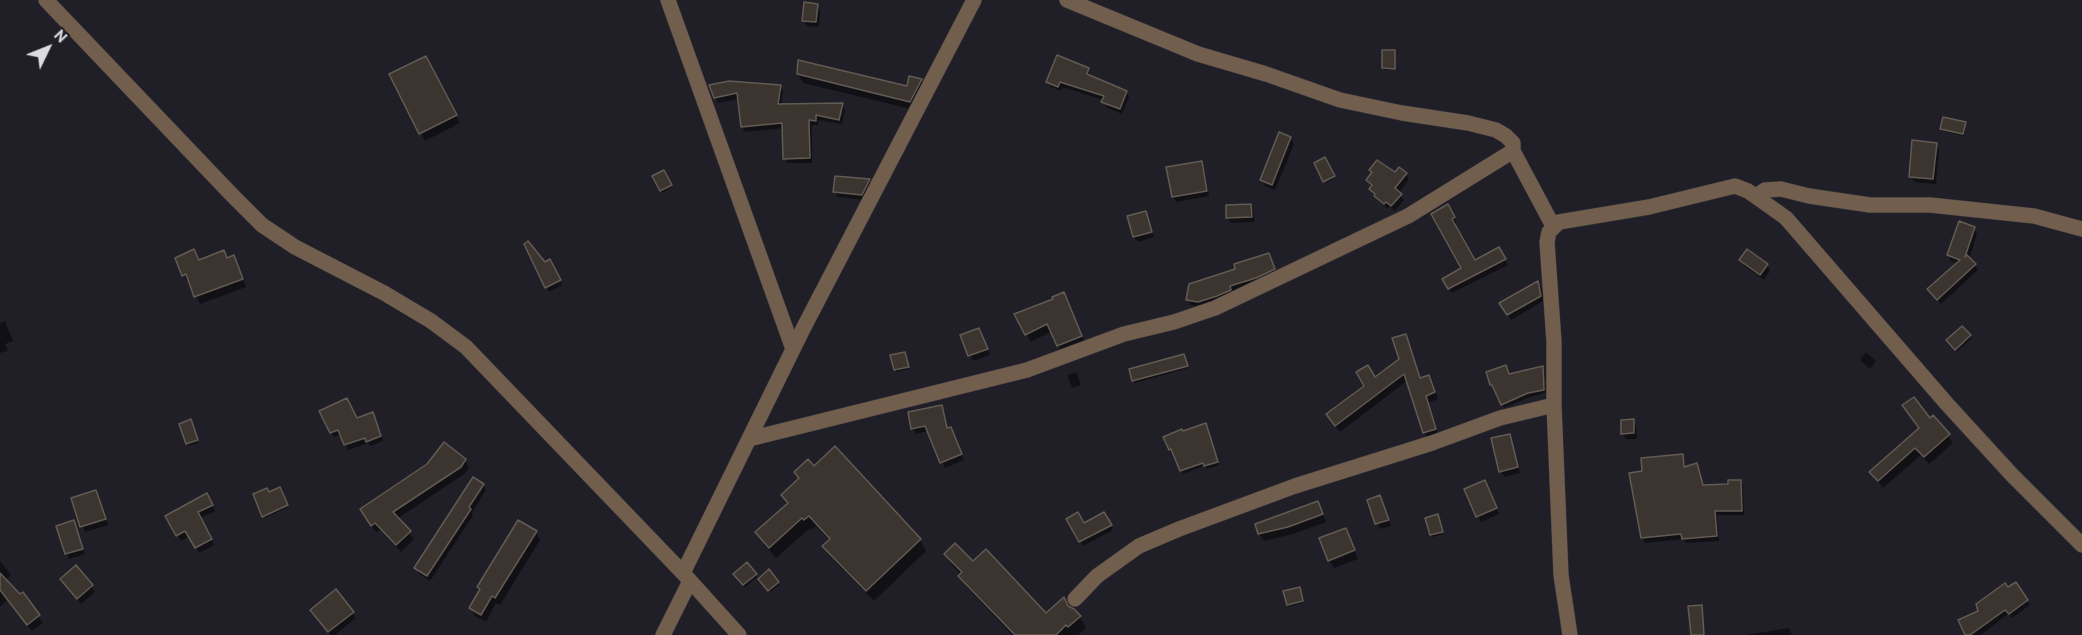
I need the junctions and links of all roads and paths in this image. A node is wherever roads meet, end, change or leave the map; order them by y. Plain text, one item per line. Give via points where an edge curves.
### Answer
1 (46, 0) edge
2 (668, 0) edge
3 (974, 0) edge
4 (1067, 0) edge
5 (1513, 151) junction
6 (1756, 196) junction
7 (1553, 226) junction
8 (2082, 229) edge
9 (793, 349) junction
10 (1554, 405) junction
11 (749, 439) junction
12 (2082, 545) edge
13 (687, 577) junction
14 (1075, 599) dead end
15 (663, 635) edge
16 (739, 635) edge
17 (1570, 635) edge

1 - 13 street via 262,225 295,247 384,292 466,347
2 - 9 street
3 - 9 street
4 - 5 street via 1198,54 1340,100 1496,130 1513,143
5 - 7 street
5 - 11 street via 1408,216 1215,308 1124,334 1027,370
6 - 7 street via 1735,186
6 - 8 street via 1765,190 1781,189 1870,205 1930,205 2034,216
6 - 12 street via 1786,218 1947,404
7 - 10 street via 1547,242
9 - 11 street
10 - 14 street via 1500,418 1179,529 1139,546 1097,576
10 - 17 street via 1561,574
11 - 13 street
13 - 15 street
13 - 16 street

